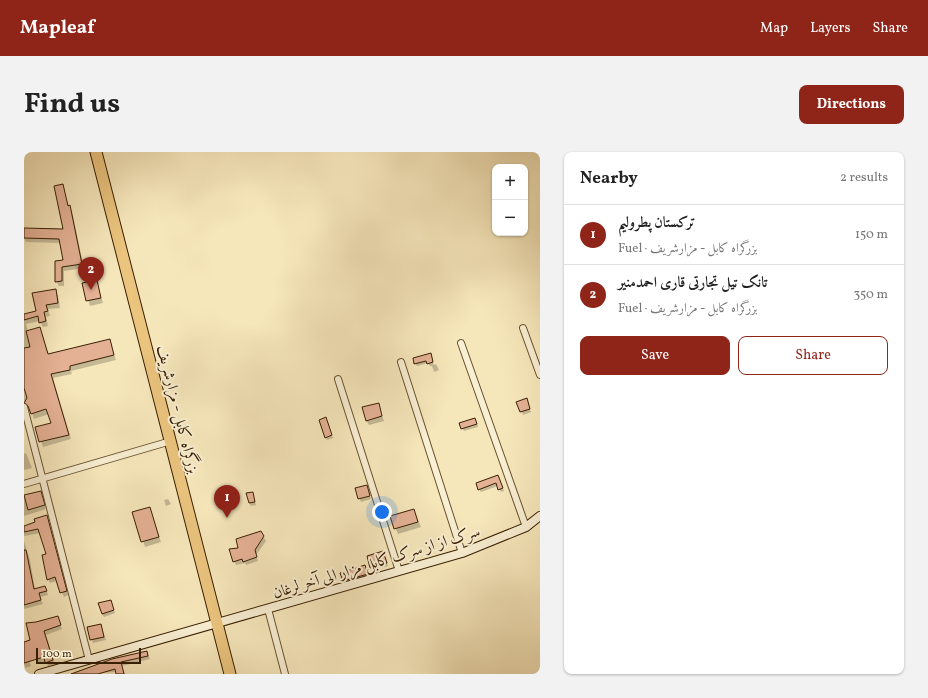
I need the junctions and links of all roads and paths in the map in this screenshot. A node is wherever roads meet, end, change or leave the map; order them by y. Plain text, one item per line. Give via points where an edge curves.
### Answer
1 (96, 152) edge
2 (523, 328) dead end
3 (461, 343) dead end
4 (401, 362) dead end
5 (540, 375) edge
6 (338, 379) dead end
7 (24, 407) edge
8 (171, 441) junction
9 (42, 478) junction
10 (24, 484) edge
11 (540, 516) edge
12 (526, 527) junction
13 (462, 552) junction
14 (399, 571) junction
15 (268, 609) junction
16 (216, 624) junction
17 (89, 660) junction
18 (39, 674) edge
19 (230, 674) edge
20 (285, 674) edge

1 - 8 highway, بزرگراه کابل - مزارشریف
2 - 5 street
3 - 12 street
4 - 13 street
6 - 14 street
7 - 9 street
8 - 9 street
8 - 16 highway, بزرگراه کابل - مزارشریف
9 - 10 street
9 - 17 street
11 - 12 street, سرک از از سرک کابل مزار الی آخر لرغان
12 - 13 street, سرک از از سرک کابل مزار الی آخر لرغان
13 - 14 street, سرک از از سرک کابل مزار الی آخر لرغان
14 - 15 street, سرک از از سرک کابل مزار الی آخر لرغان
15 - 16 street, سرک از از سرک کابل مزار الی آخر لرغان
15 - 20 street
16 - 17 street, سرک از از سرک کابل مزار الی آخر لرغان
16 - 19 highway, بزرگراه کابل - مزارشریف
17 - 18 street, سرک از از سرک کابل مزار الی آخر لرغان

